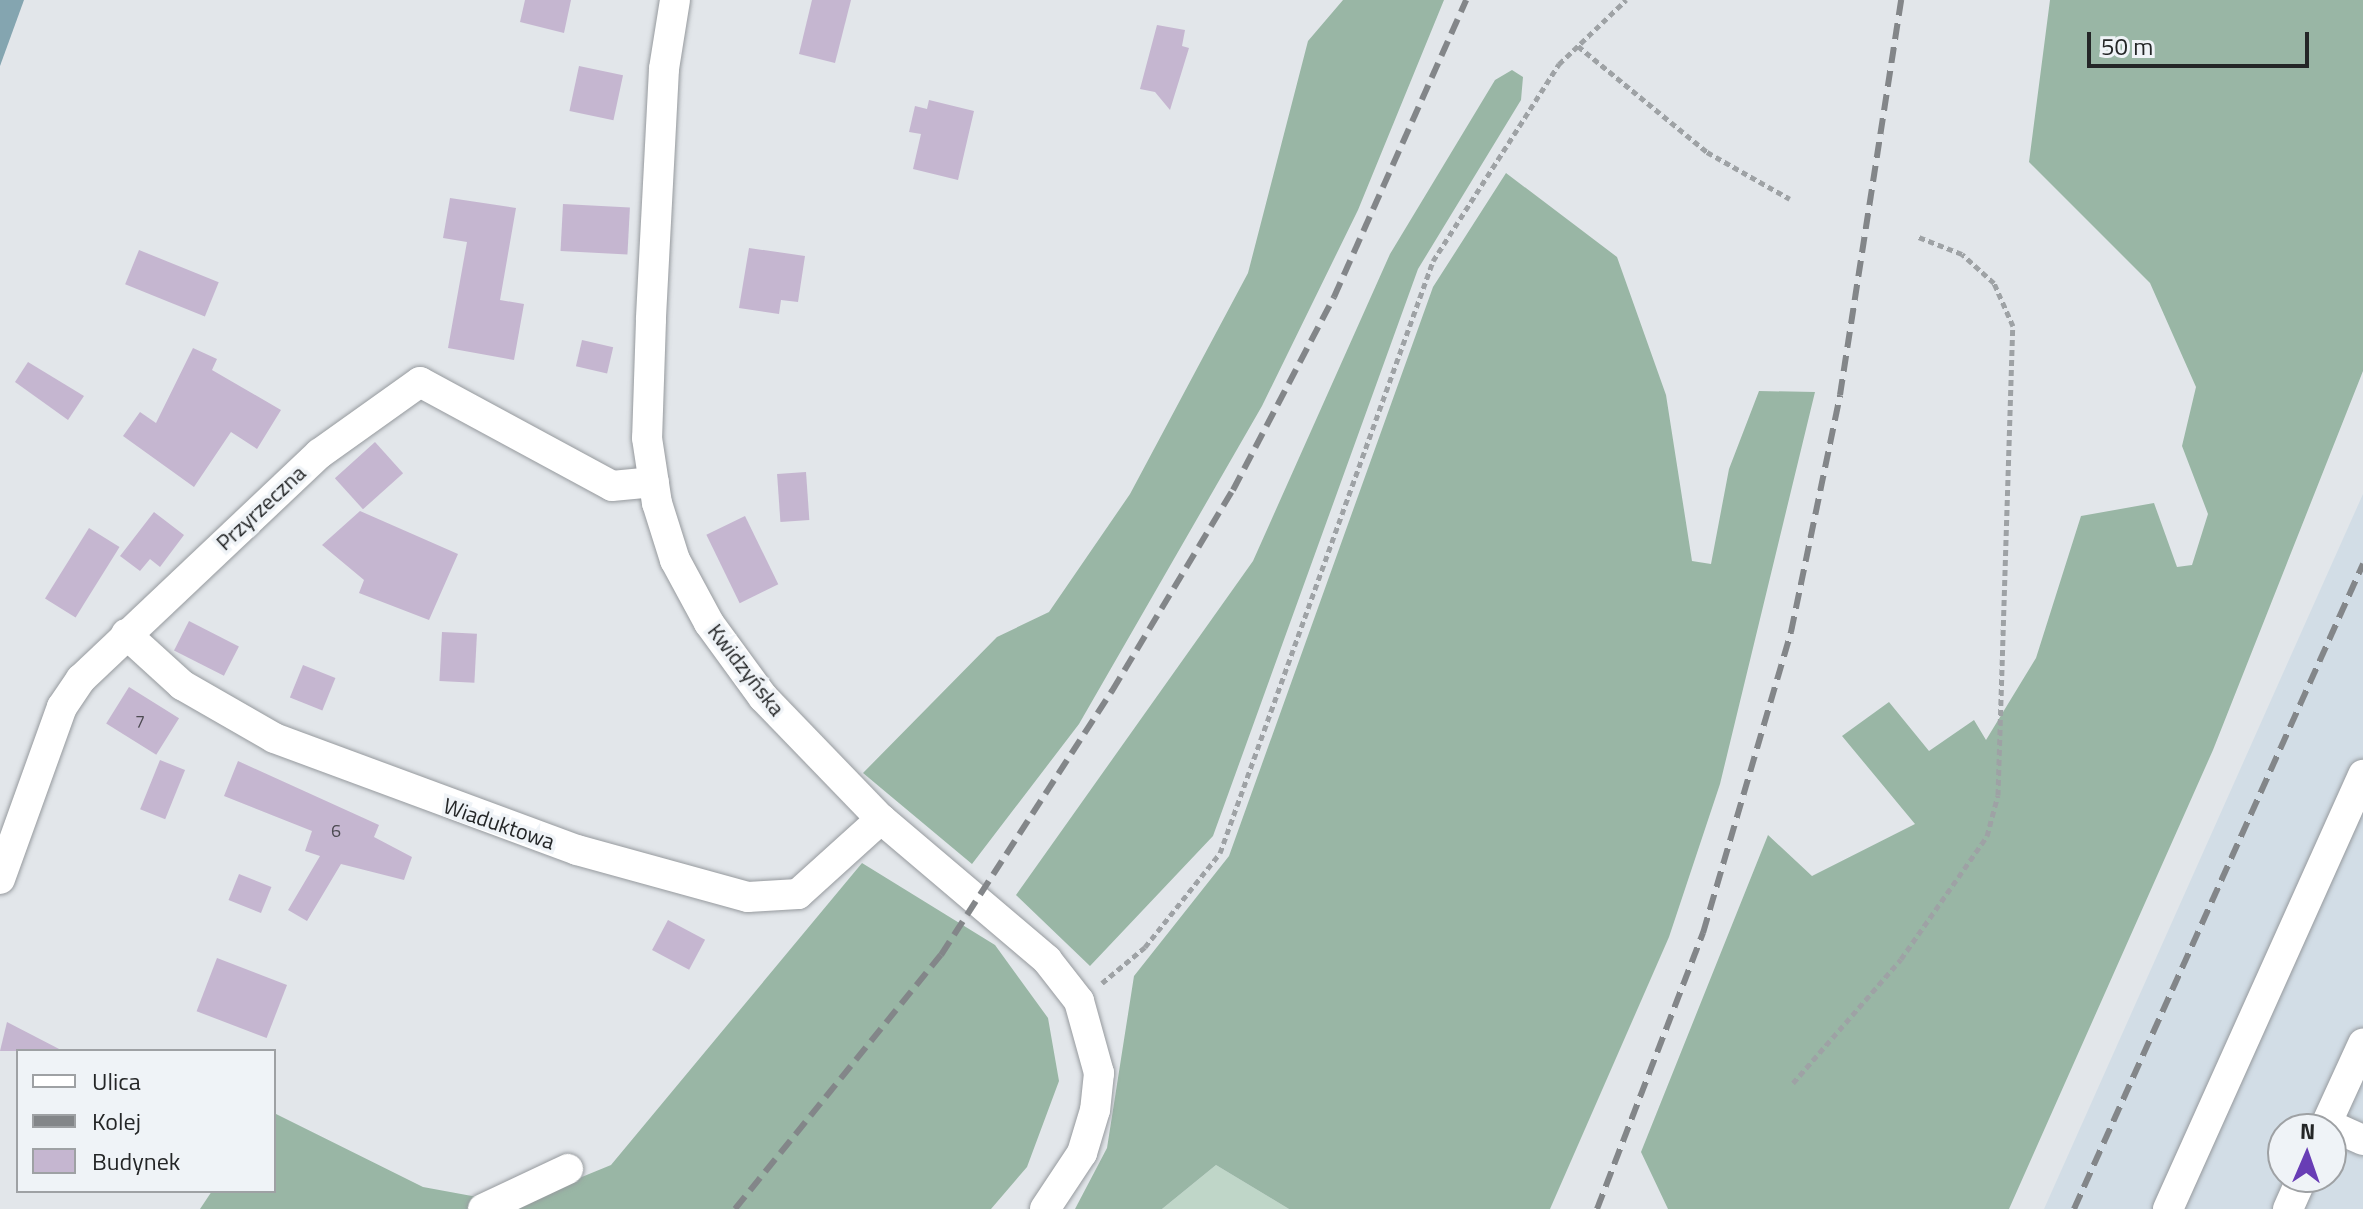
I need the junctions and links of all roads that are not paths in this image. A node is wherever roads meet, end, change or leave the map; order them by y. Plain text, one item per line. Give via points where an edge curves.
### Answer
1 (675, 0) edge
2 (654, 482) junction
3 (126, 634) junction
4 (2363, 775) edge
5 (881, 819) junction
6 (0, 879) edge
7 (2363, 1044) edge
8 (2331, 1113) edge
9 (568, 1169) dead end
10 (483, 1209) edge
11 (1045, 1209) edge
12 (2168, 1209) edge

1 - 2 street, Kwidzyńska via 651,320 647,438
2 - 3 street, Przyrzeczna via 612,486 420,382 319,454
2 - 5 street, Kwidzyńska via 675,560 709,623 763,697
3 - 5 street, Wiaduktowa via 182,685 274,738 563,846 748,897 798,894
3 - 6 street, Przyrzeczna via 62,707
4 - 12 street
5 - 11 street, Kwidzyńska via 1047,960 1079,1001 1099,1073 1095,1110 1082,1153
7 - 8 street
9 - 10 street

